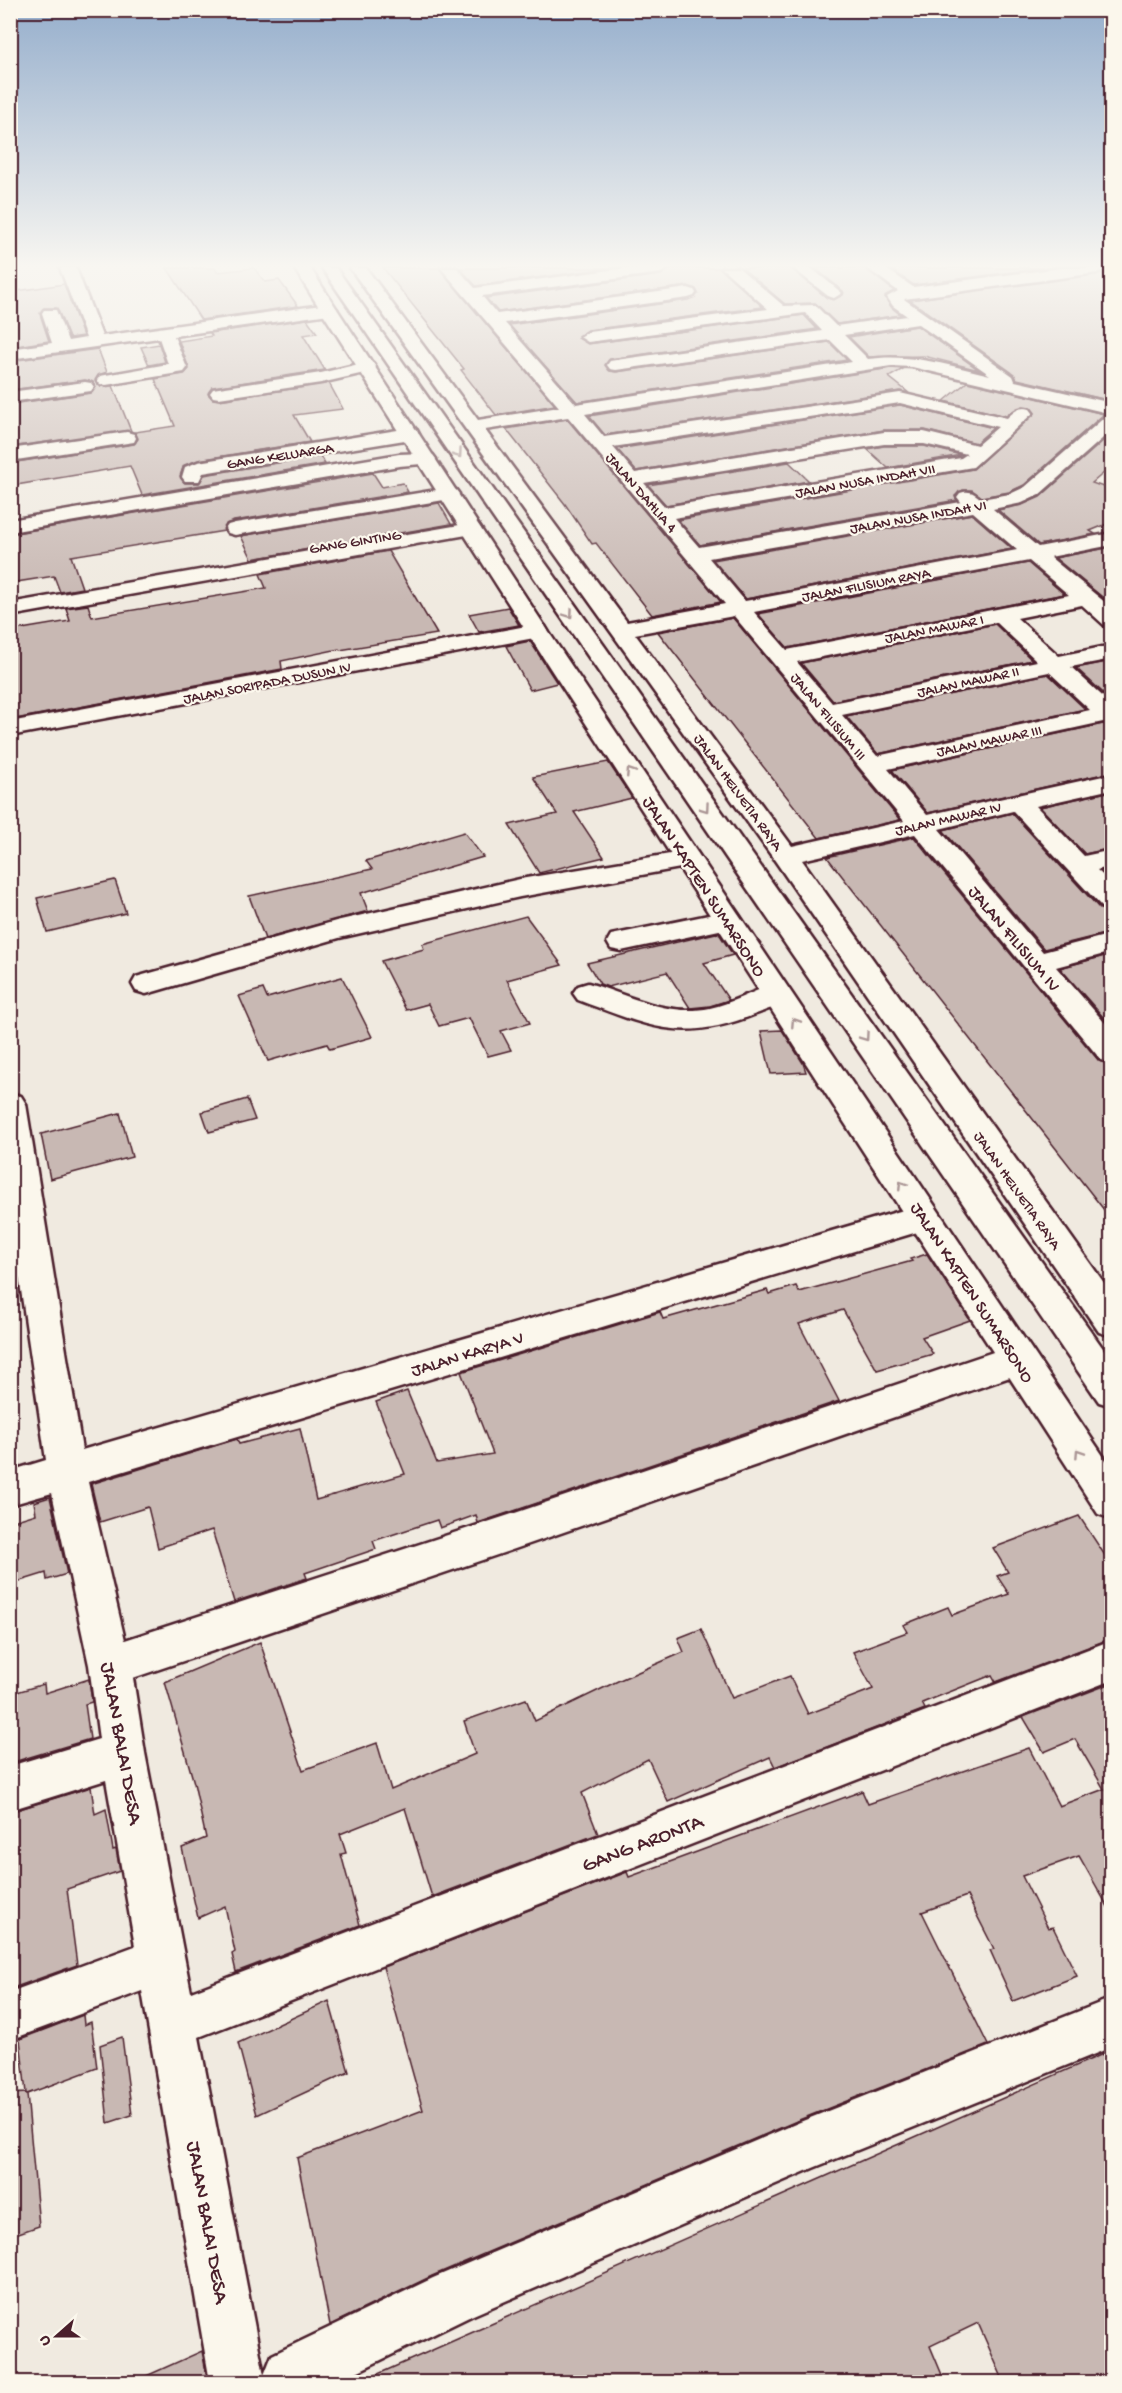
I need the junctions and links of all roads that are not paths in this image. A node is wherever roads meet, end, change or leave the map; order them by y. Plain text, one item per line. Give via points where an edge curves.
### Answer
1 (310, 380) edge
2 (375, 380) edge
3 (406, 380) edge
4 (439, 380) edge
5 (546, 380) edge
6 (630, 380) edge
7 (773, 380) edge
8 (990, 380) edge
9 (1006, 380) edge
10 (1013, 385) junction
11 (85, 387) dead end
12 (717, 388) junction
13 (219, 393) dead end
14 (1046, 394) junction
15 (10, 397) edge
16 (649, 399) junction
17 (1112, 408) edge
18 (572, 410) junction
19 (751, 420) junction
20 (1112, 420) edge
21 (1011, 425) junction
22 (473, 426) junction
23 (408, 431) junction
24 (127, 438) dead end
25 (601, 443) junction
26 (252, 446) dead end
27 (981, 452) junction
28 (787, 454) junction
29 (10, 455) edge
30 (426, 459) junction
31 (934, 468) junction
32 (192, 477) dead end
33 (631, 479) junction
34 (820, 488) junction
35 (448, 494) junction
36 (977, 505) junction
37 (660, 514) junction
38 (10, 526) edge
39 (469, 526) junction
40 (235, 529) dead end
41 (1112, 539) edge
42 (1032, 552) junction
43 (696, 554) junction
44 (243, 560) dead end
45 (1086, 598) junction
46 (740, 608) junction
47 (10, 610) edge
48 (1001, 615) junction
49 (1112, 620) edge
50 (621, 630) junction
51 (530, 632) junction
52 (1112, 652) edge
53 (781, 658) junction
54 (1053, 663) junction
55 (825, 711) junction
56 (1109, 716) edge
57 (10, 729) edge
58 (652, 732) junction
59 (609, 741) junction
60 (870, 765) junction
61 (1112, 781) edge
62 (1018, 802) junction
63 (919, 825) junction
64 (785, 856) junction
65 (1112, 858) edge
66 (688, 859) junction
67 (1078, 866) junction
68 (1112, 901) edge
69 (728, 920) junction
70 (621, 942) dead end
71 (1112, 943) edge
72 (1036, 963) junction
73 (146, 984) dead end
74 (588, 993) dead end
75 (776, 994) junction
76 (1109, 1045) edge
77 (11, 1105) edge
78 (924, 1217) junction
79 (1100, 1288) edge
80 (1112, 1322) edge
81 (1017, 1359) junction
82 (1112, 1391) edge
83 (67, 1472) junction
84 (10, 1488) edge
85 (1112, 1502) edge
86 (1112, 1660) edge
87 (110, 1665) junction
88 (123, 1753) junction
89 (10, 1788) edge
90 (162, 1960) junction
91 (10, 2016) edge
92 (1112, 2022) edge
93 (173, 2023) junction
94 (292, 2375) dead end
95 (238, 2382) edge

1 - 13 main road
2 - 23 main road, JALAN KAPTEN SUMARSONO
3 -> 58 main road
4 - 22 main road, JALAN HELVETIA RAYA
5 - 18 main road, JALAN DAHLIA 4
6 - 16 main road
7 - 12 main road
8 - 10 main road
9 - 10 main road
10 - 14 main road
11 - 15 main road
12 - 16 main road
12 - 19 main road
14 - 17 main road
14 - 21 main road, JALAN NUSA INDAH VII
16 - 18 main road
18 - 22 main road
18 - 25 main road, JALAN DAHLIA 4
19 - 21 main road via 900,398
19 - 25 main road
19 - 28 main road
20 - 36 main road, JALAN NUSA INDAH VI via 1032,491 1015,499
21 - 27 main road, JALAN NUSA INDAH VII
22 - 50 main road, JALAN HELVETIA RAYA
23 - 26 main road
23 - 30 main road, JALAN KAPTEN SUMARSONO
23 - 32 main road, GANG KELUARGA via 198,468 192,471
24 - 29 main road
25 - 33 main road, JALAN DAHLIA 4
27 - 28 main road via 904,437
27 - 31 main road, JALAN NUSA INDAH VII via 966,463
28 - 33 main road
28 - 34 main road
30 - 35 main road, JALAN KAPTEN SUMARSONO
30 - 38 main road via 399,460
31 - 34 main road, JALAN NUSA INDAH VII
31 - 36 main road
33 - 37 main road, JALAN DAHLIA 4
34 - 37 main road, JALAN NUSA INDAH VII
35 - 39 main road, JALAN KAPTEN SUMARSONO
35 - 40 main road
36 - 42 main road
36 - 43 main road, JALAN NUSA INDAH VI
37 - 43 main road, JALAN DAHLIA 4
39 - 44 main road, GANG GINTING
39 - 47 main road
39 - 51 main road, JALAN KAPTEN SUMARSONO
41 - 42 main road, JALAN FILISIUM RAYA
42 - 45 main road
42 - 46 main road, JALAN FILISIUM RAYA
43 - 46 main road, JALAN DAHLIA 4
45 - 48 main road, JALAN MAWAR I
45 - 49 main road
46 - 50 main road, JALAN FILISIUM RAYA
46 - 53 main road, JALAN FILISIUM III
48 - 53 main road, JALAN MAWAR I
48 - 54 main road
50 - 64 main road, JALAN HELVETIA RAYA
51 - 57 main road, JALAN SORIPADA DUSUN IV
51 - 59 main road, JALAN KAPTEN SUMARSONO
52 - 54 main road, JALAN MAWAR II
53 - 55 main road, JALAN FILISIUM III
54 - 55 main road, JALAN MAWAR II
54 - 56 main road
55 - 60 main road, JALAN FILISIUM III
56 - 60 main road, JALAN MAWAR III
58 - 59 main road
58 -> 82 main road
66 -> 59 main road, JALAN KAPTEN SUMARSONO
60 - 63 main road, JALAN FILISIUM III
61 - 62 main road, JALAN MAWAR IV
62 - 63 main road, JALAN MAWAR IV
62 - 67 main road
63 - 64 main road, JALAN MAWAR IV
63 - 72 main road, JALAN FILISIUM IV
64 - 79 main road, JALAN HELVETIA RAYA
65 - 67 main road
66 - 69 main road, JALAN KAPTEN SUMARSONO
66 - 73 main road via 520,888 336,930
67 - 68 main road
69 - 70 main road
69 - 75 main road, JALAN KAPTEN SUMARSONO
71 - 72 main road
72 - 76 main road, JALAN FILISIUM IV
74 - 75 main road via 656,1017 688,1021 726,1014
78 -> 75 main road, JALAN KAPTEN SUMARSONO
77 - 83 main road, JALAN BALAI DESA
78 - 81 main road, JALAN KAPTEN SUMARSONO
78 - 83 main road, JALAN KARYA V
79 - 80 main road, JALAN HELVETIA RAYA
85 -> 81 main road, JALAN KAPTEN SUMARSONO
81 - 87 main road
83 - 84 main road, JALAN KARYA V
83 - 87 main road, JALAN BALAI DESA
86 - 93 main road, GANG ARONTA
87 - 88 main road, JALAN BALAI DESA
88 - 89 main road
88 - 90 main road, JALAN BALAI DESA
90 - 91 main road
90 - 93 main road, JALAN BALAI DESA
92 - 94 main road via 800,2148 452,2297
93 - 95 main road, JALAN BALAI DESA

